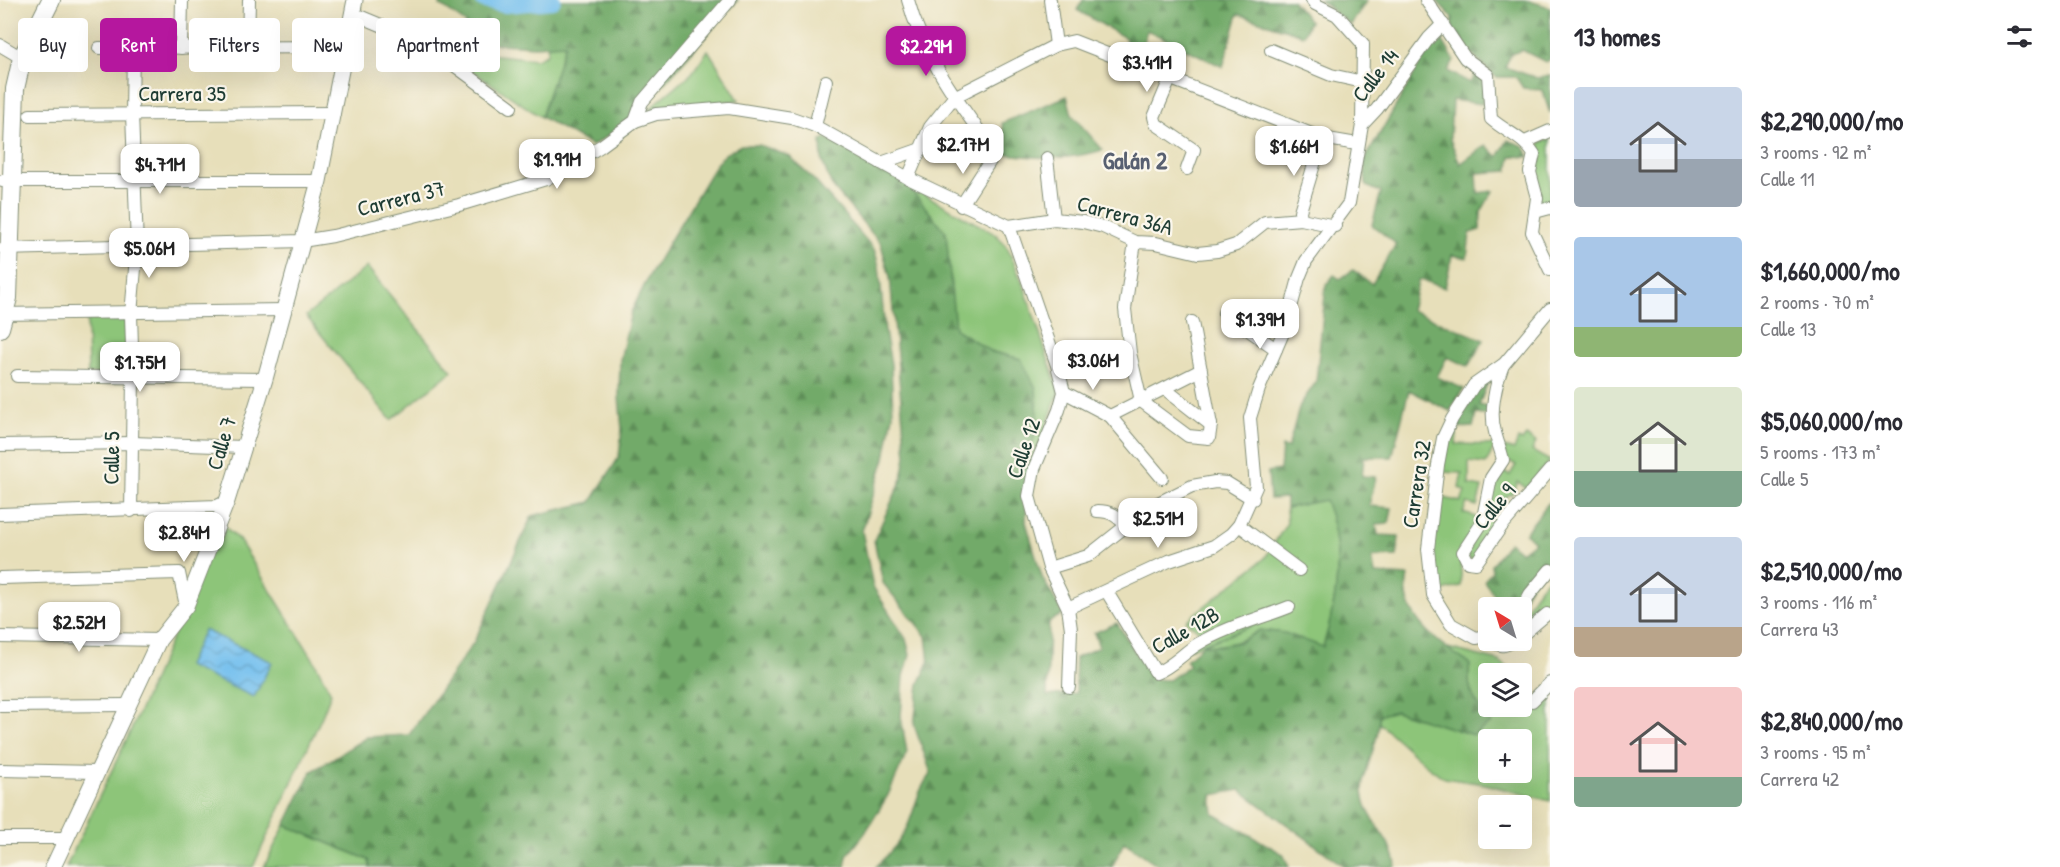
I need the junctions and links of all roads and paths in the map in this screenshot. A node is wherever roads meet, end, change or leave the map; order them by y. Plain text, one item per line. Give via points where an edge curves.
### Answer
1 (41, 0) edge
2 (51, 0) edge
3 (182, 0) edge
4 (249, 0) edge
5 (730, 0) edge
6 (908, 0) edge
7 (1050, 0) edge
8 (1312, 0) edge
9 (1426, 0) edge
10 (352, 4) edge
11 (35, 18) edge
12 (39, 18) edge
13 (249, 18) edge
14 (1443, 24) junction
15 (1056, 45) junction
16 (177, 48) edge
17 (181, 48) junction
18 (189, 48) edge
19 (1271, 50) dead end
20 (12, 52) edge
21 (133, 72) edge
22 (337, 72) edge
23 (1170, 79) junction
24 (826, 81) dead end
25 (1363, 82) junction
26 (954, 97) junction
27 (511, 107) dead end
28 (330, 113) junction
29 (132, 114) junction
30 (30, 115) dead end
31 (635, 121) junction
32 (1362, 124) junction
33 (815, 126) junction
34 (1550, 131) edge
35 (982, 135) dead end
36 (1322, 138) junction
37 (1525, 142) junction
38 (1357, 144) junction
39 (918, 150) junction
40 (1047, 158) dead end
41 (990, 161) dead end
42 (881, 163) junction
43 (1187, 169) dead end
44 (908, 178) junction
45 (136, 180) junction
46 (7, 181) junction
47 (316, 181) junction
48 (962, 206) junction
49 (1550, 208) edge
50 (1535, 212) junction
51 (1054, 219) junction
52 (1300, 219) junction
53 (1009, 226) junction
54 (1335, 226) junction
55 (1135, 242) junction
56 (299, 244) junction
57 (136, 246) junction
58 (6, 249) edge
59 (1550, 270) edge
60 (0, 276) edge
61 (1550, 309) edge
62 (284, 310) junction
63 (1224, 313) dead end
64 (131, 314) junction
65 (1, 319) edge
66 (1192, 322) dead end
67 (1276, 349) junction
68 (1504, 364) junction
69 (1201, 370) junction
70 (17, 376) dead end
71 (134, 378) junction
72 (264, 379) junction
73 (1165, 389) junction
74 (1064, 392) junction
75 (1141, 400) junction
76 (1110, 416) junction
77 (1210, 431) junction
78 (133, 443) junction
79 (0, 446) edge
80 (243, 447) junction
81 (1550, 470) edge
82 (1162, 478) dead end
83 (1253, 499) junction
84 (227, 501) junction
85 (131, 511) junction
86 (1097, 511) dead end
87 (0, 514) edge
88 (1126, 525) junction
89 (1239, 525) junction
90 (1049, 568) junction
91 (1299, 570) dead end
92 (1550, 570) edge
93 (0, 578) edge
94 (1107, 592) junction
95 (1528, 597) edge
96 (186, 606) junction
97 (1289, 607) dead end
98 (1068, 608) junction
99 (1547, 614) dead end
100 (1532, 627) edge
101 (0, 637) edge
102 (1478, 638) edge
103 (159, 640) junction
104 (1550, 682) edge
105 (1069, 687) dead end
106 (1532, 701) dead end
107 (128, 705) junction
108 (0, 706) edge
109 (0, 770) edge
110 (96, 772) junction
111 (0, 838) edge
112 (66, 838) junction
113 (53, 867) edge

1 - 11 main road
2 - 12 main road
3 - 17 street
4 - 13 street
5 - 31 street, Carrera 37 via 642,102
6 - 26 street via 913,19
7 - 15 street
8 - 25 street via 1336,15 1364,44
9 - 14 street
10 - 27 street via 424,43
14 - 32 street, Calle 14
14 - 37 street via 1465,58 1488,75 1491,119
15 - 23 street via 1074,41
15 - 26 street
16 - 17 street
17 - 18 street
19 - 25 street via 1319,63 1331,75
20 - 46 main road via 15,89
21 - 29 street, Calle 5
22 - 28 street, Calle 7
23 - 36 street
23 - 43 street via 1154,117 1156,124 1194,150
24 - 33 street
25 - 32 street
26 - 35 street
26 - 39 street
28 - 29 street, Carrera 35
28 - 47 street, Calle 7
29 - 30 street, Carrera 35
29 - 45 street, Calle 5
31 - 33 street via 656,114 729,108 792,118
31 - 56 street, Carrera 37 via 546,179 459,205
32 - 38 street, Calle 14
33 - 42 street
34 - 37 street
36 - 38 street
36 - 52 street
37 - 50 street via 1534,154 1530,172 1537,198
38 - 54 street, Calle 14 via 1349,203
39 - 42 street
39 - 44 street
40 - 51 street
41 - 48 street
42 - 44 street
44 - 48 street
45 - 46 street
45 - 47 street
45 - 57 street, Calle 5
46 - 58 main road
47 - 56 street, Calle 7
48 - 53 street
49 - 50 street
50 - 59 street via 1532,232
51 - 53 street, Carrera 36A
51 - 55 street, Carrera 36A via 1103,227
52 - 54 street, Carrera 36A
52 - 55 street, Carrera 36A via 1265,222 1236,245 1217,251 1198,253
53 - 74 street
54 - 67 street via 1306,261
55 - 75 street via 1125,309
56 - 57 street, Carrera 37
56 - 62 street, Calle 7
57 - 58 street, Carrera 37
57 - 64 street, Calle 5
58 - 60 main road
58 - 65 main road via 8,298
61 - 68 street, Carrera 32
62 - 64 street
62 - 72 street, Calle 7
63 - 67 street
64 - 65 street
64 - 71 street, Calle 5
66 - 69 street
67 - 83 street via 1250,418 1256,487
68 - 81 street, Calle 9 via 1494,406 1494,430 1503,460 1491,478 1482,523 1463,552 1468,562 1476,562
68 - 102 street, Carrera 32 via 1474,385 1443,438 1428,549 1433,595 1443,615 1465,634
69 - 73 street
69 - 77 street
70 - 71 street
71 - 72 street
71 - 78 street, Calle 5
72 - 80 street, Calle 7
73 - 75 street
73 - 77 street
74 - 76 street
74 - 90 street, Calle 12 via 1034,469 1029,496
75 - 76 street
75 - 77 street via 1188,436
76 - 82 street
78 - 79 street
78 - 80 street
78 - 85 street, Calle 5
80 - 84 street, Calle 7
83 - 88 street via 1227,483 1192,486 1150,507
83 - 89 street
84 - 85 street via 218,506
84 - 96 street, Calle 7
85 - 87 street
86 - 88 street via 1107,511
88 - 90 street via 1088,556
89 - 91 street
89 - 94 street via 1214,546 1169,561
90 - 98 street, Calle 12
92 - 95 street
93 - 96 street via 179,573
94 - 97 street, Calle 12B via 1156,673 1197,645
94 - 98 street
96 - 103 street, Calle 7
98 - 105 street, Calle 12
99 - 100 street
101 - 103 street
103 - 107 street, Calle 7
104 - 106 street
107 - 108 street
107 - 110 street, Calle 7
109 - 110 street
110 - 112 street, Calle 7
111 - 112 street
112 - 113 street, Calle 7

